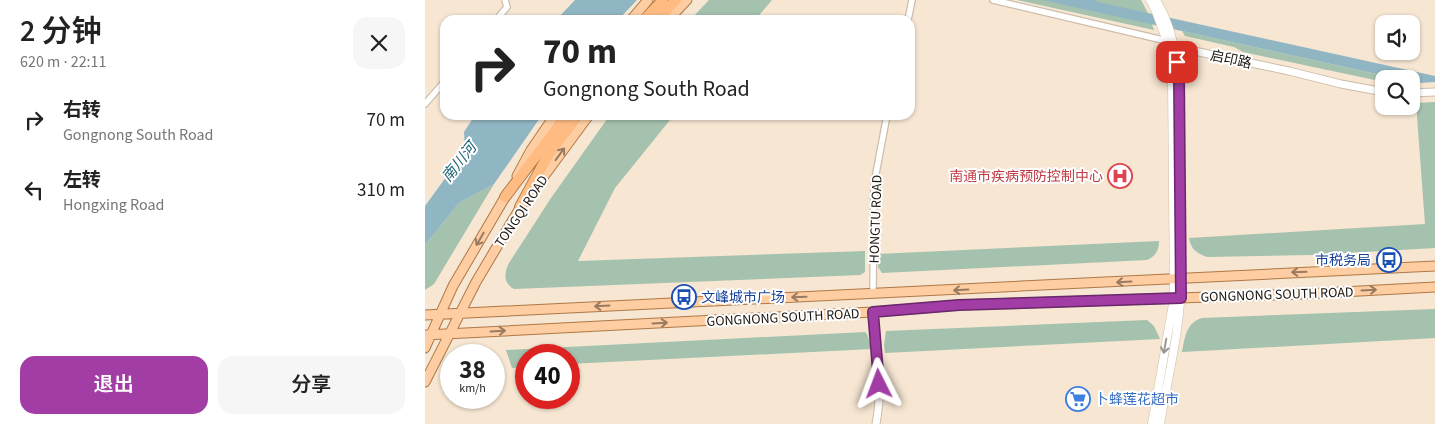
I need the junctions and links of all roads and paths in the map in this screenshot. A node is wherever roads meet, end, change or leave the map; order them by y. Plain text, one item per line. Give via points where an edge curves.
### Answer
1 (648, 0) edge
2 (663, 0) edge
3 (676, 0) edge
4 (687, 0) edge
5 (913, 0) edge
6 (993, 0) edge
7 (1150, 0) edge
8 (1156, 0) edge
9 (506, 3) edge
10 (499, 15) edge
11 (635, 15) edge
12 (649, 15) edge
13 (662, 15) edge
14 (673, 15) edge
15 (909, 15) edge
16 (1168, 36) junction
17 (1175, 47) junction
18 (440, 87) edge
19 (1375, 90) edge
20 (1435, 92) edge
21 (1420, 93) edge
22 (425, 104) edge
23 (552, 120) edge
24 (563, 120) edge
25 (573, 120) edge
26 (585, 120) edge
27 (886, 120) edge
28 (505, 197) junction
29 (520, 207) junction
30 (1435, 266) edge
31 (1177, 278) junction
32 (1435, 287) edge
33 (873, 294) junction
34 (1177, 298) junction
35 (460, 312) junction
36 (873, 312) junction
37 (439, 314) junction
38 (425, 315) edge
39 (449, 334) junction
40 (427, 335) edge
41 (425, 348) edge
42 (425, 382) edge
43 (876, 424) edge
44 (1152, 424) edge
45 (1160, 424) edge

1 - 11 main road
2 - 12 highway
3 - 13 highway
4 - 14 main road
5 - 15 street
6 - 16 street
7 - 16 main road
8 - 16 main road via 1164,13
9 - 10 street
16 - 17 main road
16 - 31 main road
17 - 19 street, 启印路
17 - 31 main road via 1179,78
18 - 22 street
20 - 21 street
23 - 28 main road, TONGQI ROAD
24 - 28 highway
25 - 29 highway via 547,157
29 -> 26 main road, TONGQI ROAD
27 - 33 street, HONGTU ROAD via 874,184
28 -> 37 main road, TONGQI ROAD
29 - 35 main road, TONGQI ROAD
30 -> 31 main road, GONGNONG SOUTH ROAD
31 -> 33 main road, GONGNONG SOUTH ROAD
31 - 34 main road
34 -> 32 main road, GONGNONG SOUTH ROAD
33 -> 35 main road, GONGNONG SOUTH ROAD
34 - 36 main road, GONGNONG SOUTH ROAD via 959,305
34 -> 44 main road
34 - 45 main road
35 - 37 main road, GONGNONG SOUTH ROAD
35 - 39 main road, TONGQI ROAD
39 -> 36 main road, GONGNONG SOUTH ROAD
36 - 43 street via 879,373
37 - 38 main road, GONGNONG SOUTH ROAD
37 - 40 main road, TONGQI ROAD
39 - 40 main road, GONGNONG SOUTH ROAD
39 - 42 main road, TONGQI ROAD
40 - 41 main road, TONGQI ROAD

